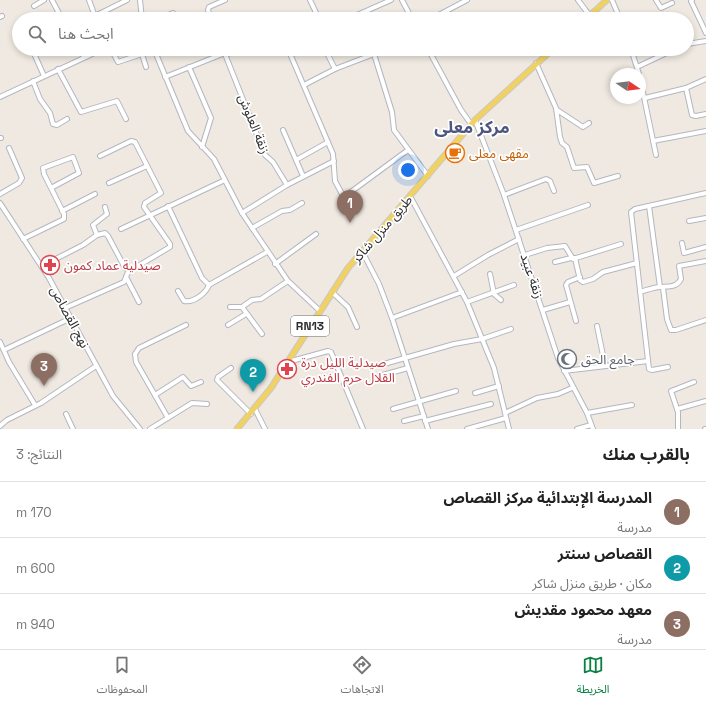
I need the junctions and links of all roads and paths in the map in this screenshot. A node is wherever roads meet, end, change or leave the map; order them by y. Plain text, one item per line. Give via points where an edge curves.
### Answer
1 (44, 0) edge
2 (52, 0) edge
3 (89, 0) edge
4 (127, 0) edge
5 (140, 0) edge
6 (225, 0) edge
7 (310, 0) edge
8 (391, 0) edge
9 (467, 0) edge
10 (578, 0) edge
11 (607, 0) edge
12 (612, 0) edge
13 (656, 0) edge
14 (692, 0) edge
15 (404, 1) edge
16 (672, 3) dead end
17 (34, 6) dead end
18 (58, 12) edge
19 (94, 12) edge
20 (106, 12) edge
21 (141, 12) edge
22 (208, 12) edge
23 (316, 12) edge
24 (364, 12) edge
25 (409, 12) edge
26 (444, 12) edge
27 (585, 12) edge
28 (594, 12) edge
29 (617, 12) edge
30 (706, 33) edge
31 (706, 41) edge
32 (694, 43) edge
33 (35, 56) edge
34 (115, 56) edge
35 (136, 56) edge
36 (143, 56) edge
37 (157, 56) edge
38 (215, 56) edge
39 (226, 56) edge
40 (291, 56) edge
41 (328, 56) edge
42 (369, 56) edge
43 (375, 56) edge
44 (432, 56) edge
45 (544, 56) edge
46 (633, 56) edge
47 (660, 56) edge
48 (84, 57) edge
49 (536, 63) junction
50 (146, 67) dead end
51 (189, 67) junction
52 (637, 67) joint
53 (58, 69) junction
54 (334, 69) junction
55 (44, 76) junction
56 (165, 77) junction
57 (706, 79) edge
58 (33, 80) junction
59 (304, 85) junction
60 (686, 88) junction
61 (0, 97) edge
62 (646, 98) edge
63 (646, 103) edge
64 (556, 110) junction
65 (706, 114) edge
66 (67, 119) dead end
67 (126, 119) dead end
68 (473, 122) junction
69 (589, 123) dead end
70 (283, 130) dead end
71 (706, 131) edge
72 (653, 141) junction
73 (328, 142) junction
74 (202, 147) junction
75 (8, 148) dead end
76 (408, 150) junction
77 (656, 155) dead end
78 (100, 156) dead end
79 (296, 160) junction
80 (334, 161) junction
81 (147, 166) junction
82 (303, 176) junction
83 (428, 176) junction
84 (618, 176) dead end
85 (225, 180) junction
86 (109, 183) dead end
87 (287, 185) junction
88 (51, 188) junction
89 (554, 191) dead end
90 (706, 193) edge
91 (0, 194) edge
92 (95, 194) dead end
93 (504, 195) junction
94 (410, 196) junction
95 (302, 203) dead end
96 (588, 205) dead end
97 (1, 206) edge
98 (168, 206) junction
99 (649, 206) junction
100 (105, 207) dead end
101 (62, 210) junction
102 (242, 214) junction
103 (149, 215) junction
104 (706, 218) edge
105 (689, 220) dead end
106 (252, 228) junction
107 (122, 229) dead end
108 (516, 230) junction
109 (316, 234) dead end
110 (97, 235) junction
111 (23, 239) junction
112 (519, 239) junction
113 (682, 243) dead end
114 (621, 244) dead end
115 (706, 247) edge
116 (362, 251) junction
117 (267, 252) junction
118 (525, 255) junction
119 (573, 258) junction
120 (706, 261) edge
121 (555, 262) dead end
122 (637, 263) junction
123 (275, 264) junction
124 (42, 266) junction
125 (125, 268) dead end
126 (490, 274) dead end
127 (454, 276) junction
128 (126, 277) junction
129 (580, 277) junction
130 (288, 281) junction
131 (209, 285) junction
132 (514, 285) dead end
133 (662, 287) junction
134 (178, 290) dead end
135 (332, 292) junction
136 (462, 292) junction
137 (493, 292) junction
138 (640, 292) junction
139 (500, 300) dead end
140 (139, 302) dead end
141 (467, 302) junction
142 (570, 302) junction
143 (230, 306) dead end
144 (242, 307) junction
145 (65, 308) junction
146 (543, 310) junction
147 (320, 311) junction
148 (246, 314) junction
149 (71, 318) junction
150 (392, 318) junction
151 (706, 320) edge
152 (576, 321) dead end
153 (186, 325) dead end
154 (228, 325) dead end
155 (597, 326) dead end
156 (357, 327) dead end
157 (511, 329) dead end
158 (262, 334) dead end
159 (482, 339) junction
160 (0, 342) edge
161 (4, 350) junction
162 (405, 357) junction
163 (648, 361) junction
164 (288, 362) junction
165 (384, 364) dead end
166 (605, 365) junction
167 (96, 366) junction
168 (668, 367) dead end
169 (231, 368) dead end
170 (408, 368) junction
171 (564, 371) junction
172 (378, 376) dead end
173 (201, 382) dead end
174 (694, 382) dead end
175 (500, 386) junction
176 (572, 388) junction
177 (456, 391) dead end
178 (475, 393) dead end
179 (155, 395) junction
180 (419, 401) junction
181 (706, 401) edge
182 (207, 404) dead end
183 (491, 404) dead end
184 (35, 405) junction
185 (632, 405) dead end
186 (255, 409) junction
187 (392, 409) dead end
188 (677, 409) junction
189 (505, 413) junction
190 (587, 413) junction
191 (66, 414) dead end
192 (251, 414) junction
193 (168, 418) junction
194 (506, 418) junction
195 (425, 419) junction
196 (404, 421) dead end
197 (0, 426) edge
198 (592, 427) edge
199 (73, 429) edge
200 (140, 429) edge
201 (150, 429) edge
202 (237, 429) edge
203 (265, 429) edge
204 (363, 429) edge
205 (428, 429) edge
206 (467, 429) edge
207 (509, 429) edge
208 (577, 429) edge
209 (678, 429) edge

1 - 17 street
2 - 18 street
3 - 19 street
4 - 20 street
5 - 21 street
6 - 22 street via 209,7
7 - 23 street
8 - 24 street
9 - 26 street
10 - 27 street
11 - 28 main road
12 - 29 street
13 - 16 street via 660,8
14 - 30 street
15 - 25 street
31 - 32 street
33 - 55 street
34 - 35 street via 119,62
36 - 50 street
37 - 56 street
38 - 51 street
39 - 87 street, زنقة العلوش via 264,155 273,162
40 - 59 street
41 - 54 street
42 - 54 street
43 - 76 street via 392,112 394,130
44 - 68 street, زنقة عبيد via 461,110
45 - 49 main road, طريق منزل شاكر / RN13
46 - 52 street
47 - 52 street
48 - 53 street
49 - 64 street
49 - 68 main road, طريق منزل شاكر / RN13
51 - 56 street
51 - 74 street via 211,118
53 - 55 street
53 - 67 street via 81,112 116,101
54 - 59 street
55 - 58 street
56 - 74 street via 188,131
57 - 60 street
58 - 61 street
58 - 66 street via 53,124 57,125
59 - 73 street
60 - 62 street
60 - 65 street via 692,115
63 - 72 street
64 - 69 street via 583,127
64 - 84 street via 560,137 567,147 574,168 587,167 594,183
68 - 83 main road, طريق منزل شاكر / RN13
68 - 93 street, زنقة عبيد
70 - 79 street
71 - 72 street
72 - 77 street
73 - 79 street
73 - 80 street
74 - 85 street via 213,157
75 - 91 street via 22,178 19,183
76 - 80 street via 345,195 336,185
76 - 83 street
78 - 81 street via 133,141
79 - 82 street
80 - 82 street
81 - 86 street
81 - 103 street via 161,193 144,204
82 - 87 street
83 - 94 main road, طريق منزل شاكر / RN13
85 - 98 street
85 - 102 street
87 - 102 street
88 - 88 street via 42,168 73,157 80,173
88 - 101 street
89 - 93 street via 550,181 546,179
90 - 99 street
92 - 101 street
93 - 108 street, زنقة عبيد
94 - 116 main road, طريق منزل شاكر / RN13
94 - 127 street
95 - 106 street
96 - 108 street
97 - 111 street, نهج القصاص
98 - 103 street
98 - 131 street via 202,278
99 - 122 street via 631,212
99 - 133 street
100 - 110 street via 107,214 93,225
101 - 111 street via 64,220
102 - 106 street
103 - 107 street
103 - 128 street via 170,247 130,271
104 - 105 street
106 - 117 street
108 - 112 street, زنقة عبيد
109 - 123 street
110 - 124 street
110 - 125 street via 107,234
111 - 124 street, نهج القصاص
112 - 118 street, زنقة عبيد
112 - 127 street
113 - 115 street via 684,253
114 - 119 street
116 - 135 main road, طريق منزل شاكر / RN13
116 - 150 street via 379,284
117 - 123 street
117 - 131 street
118 - 119 street via 547,248 567,246
118 - 146 street, زنقة عبيد
119 - 121 street
119 - 129 street
120 - 133 street via 679,266 679,283 671,287
122 - 129 street via 603,272 590,281 581,282
122 - 138 street
123 - 130 street
124 - 145 street, نهج القصاص
126 - 137 street
127 - 136 street
128 - 140 street
128 - 145 street via 123,283
129 - 142 street via 566,285
130 - 144 street via 261,299 252,300
130 - 147 street
131 - 134 street via 206,292 188,302 183,300
132 - 137 street
133 - 138 street
133 - 151 street via 671,330
135 - 147 main road, طريق منزل شاكر / RN13
135 - 156 street via 348,307
136 - 141 street
136 - 150 street
137 - 139 street
137 - 141 street
138 - 163 street
141 - 159 street
142 - 146 street
142 - 152 street
143 - 144 street
144 - 148 street
145 - 149 street, نهج القصاص
146 - 171 street, زنقة عبيد
147 - 164 main road, طريق منزل شاكر / RN13
148 - 154 street
148 - 158 street
149 - 161 street
149 - 167 street, نهج القصاص
150 - 162 street
153 - 179 street via 135,352 136,362
155 - 166 street
157 - 159 street
159 - 162 street
159 - 175 street
160 - 161 street
161 - 184 street
162 - 165 street
162 - 170 street
163 - 166 street
163 - 168 street via 651,370
164 - 186 main road, طريق منزل شاكر / RN13
164 - 204 street via 330,351
166 - 171 street
167 - 184 street
167 - 200 street, نهج القصاص via 112,396
169 - 192 street via 217,380
170 - 172 street
170 - 180 street
171 - 176 street, زنقة عبيد
173 - 179 street via 192,386 183,377
174 - 188 street via 671,391
175 - 178 street
175 - 189 street
176 - 189 street via 558,394 542,396
176 - 190 street, زنقة عبيد
177 - 180 street
179 - 193 street
180 - 187 street
180 - 195 street
181 - 188 street
182 - 193 street via 192,403
183 - 195 street
184 - 197 street
185 - 190 street
186 - 192 main road, طريق منزل شاكر / RN13
186 - 203 street
188 - 209 street
189 - 194 street
190 - 198 street, زنقة عبيد
191 - 199 street
192 - 202 main road, طريق منزل شاكر / RN13
193 - 201 street
194 - 206 street
194 - 207 street
195 - 196 street
195 - 205 street
198 - 208 street

